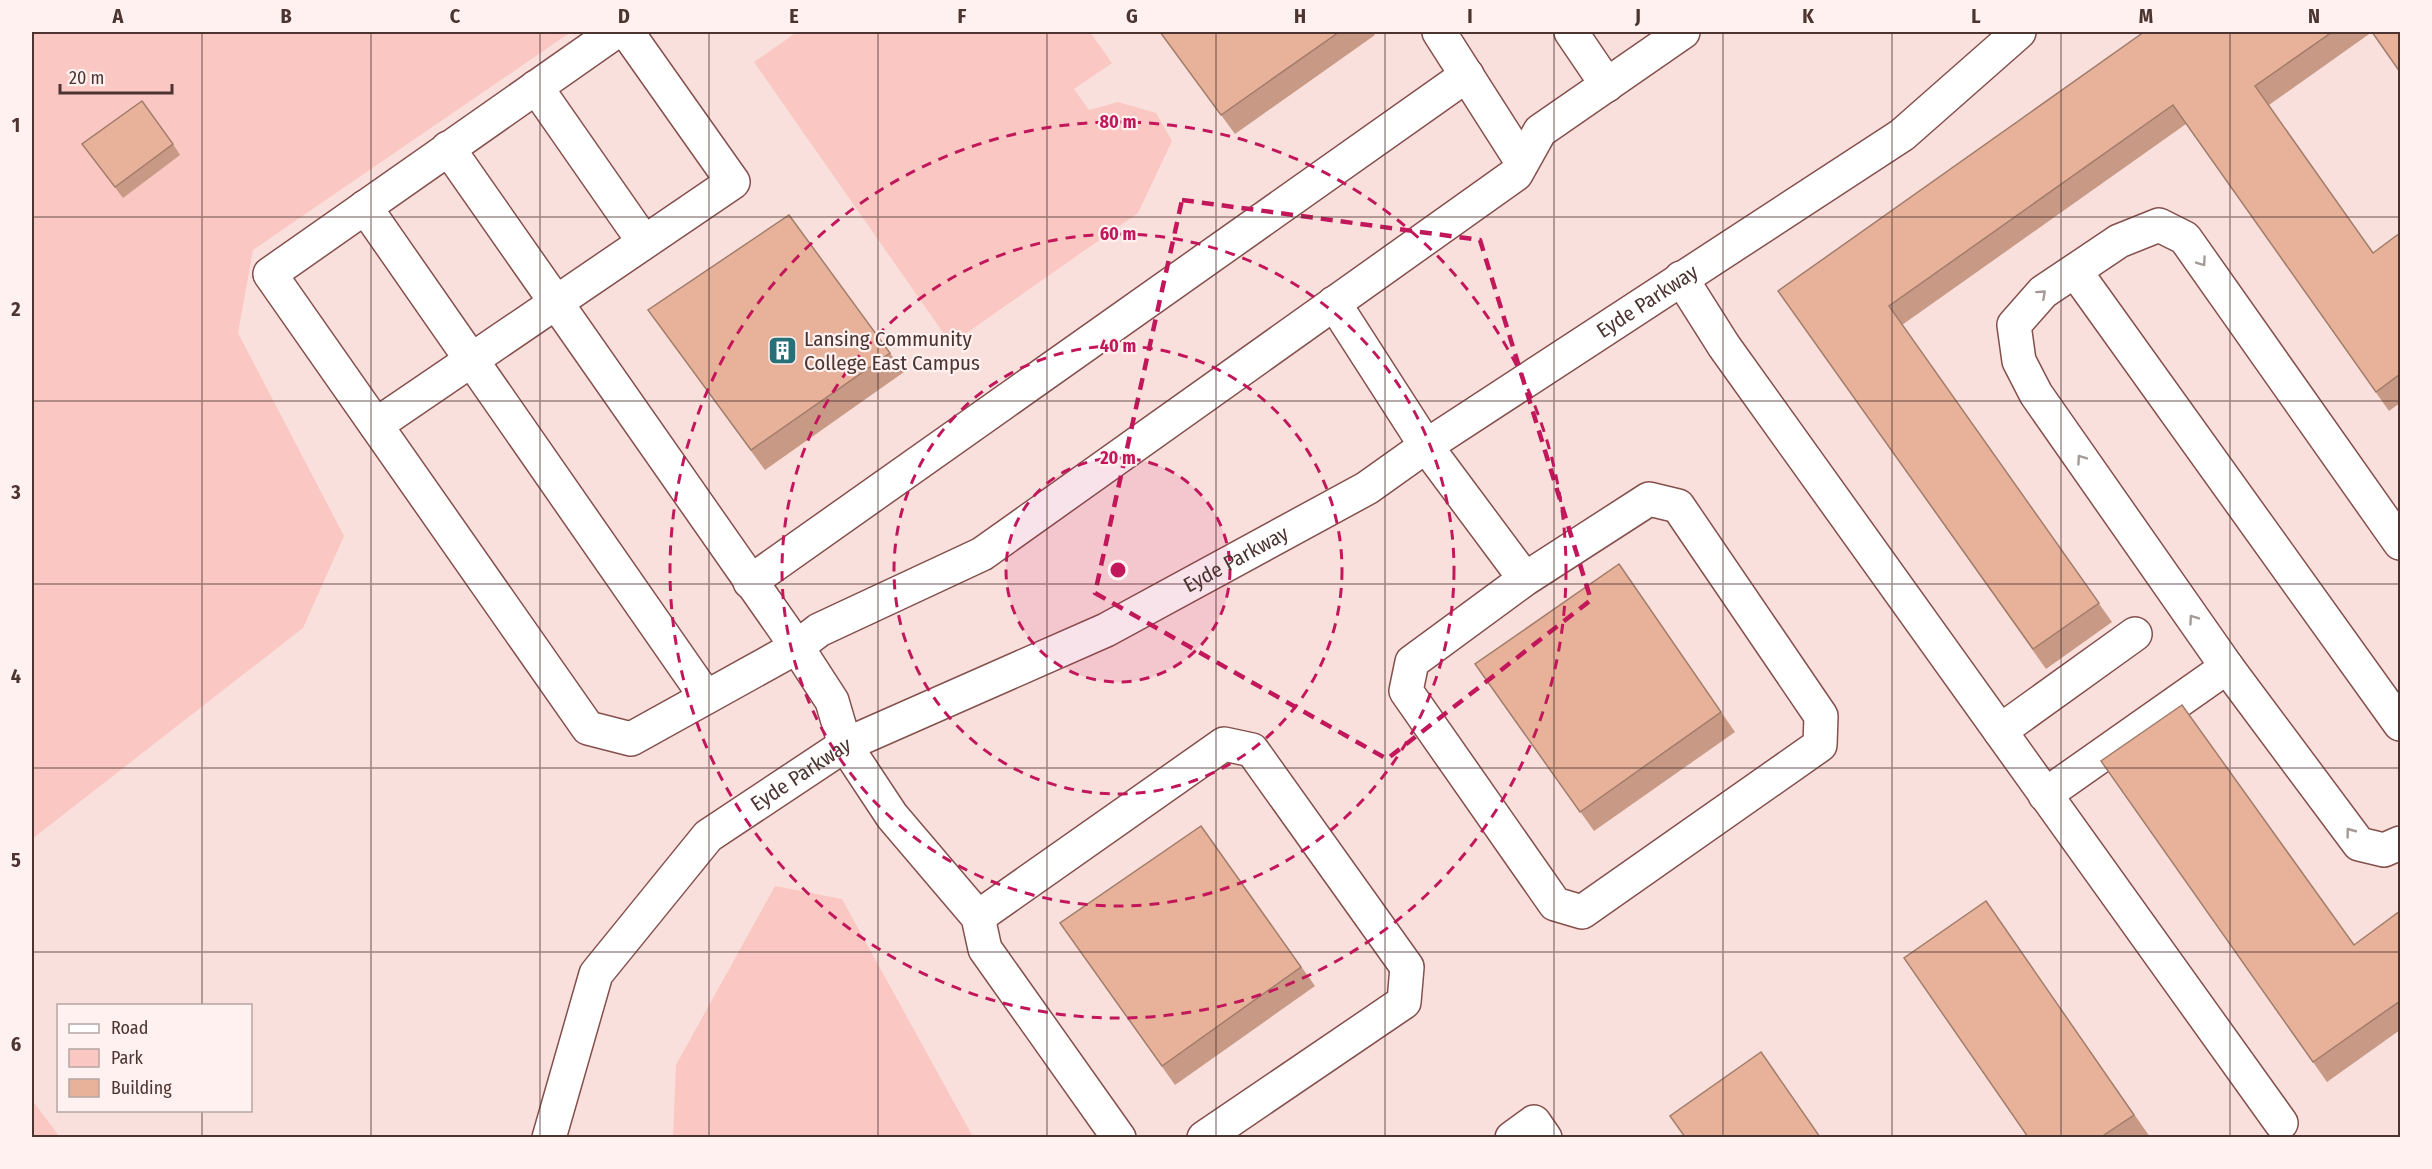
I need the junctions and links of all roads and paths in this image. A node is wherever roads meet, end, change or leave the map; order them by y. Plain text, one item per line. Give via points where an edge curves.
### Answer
1 (615, 32) edge
2 (627, 32) edge
3 (1439, 32) edge
4 (1570, 32) edge
5 (1683, 32) edge
6 (2019, 32) edge
7 (1467, 75) junction
8 (1607, 84) junction
9 (536, 87) junction
10 (448, 148) junction
11 (1522, 162) junction
12 (365, 207) junction
13 (644, 242) junction
14 (2075, 271) junction
15 (1681, 279) junction
16 (555, 302) junction
17 (1334, 303) junction
18 (470, 358) junction
19 (376, 425) junction
20 (1426, 446) junction
21 (2400, 543) edge
22 (1525, 579) junction
23 (750, 582) junction
24 (2135, 634) dead end
25 (797, 647) junction
26 (2227, 667) junction
27 (706, 697) junction
28 (2400, 724) edge
29 (2000, 731) junction
30 (845, 745) junction
31 (2045, 795) junction
32 (2400, 843) edge
33 (978, 916) junction
34 (2281, 1124) dead end
35 (549, 1137) edge
36 (1119, 1137) edge
37 (1204, 1137) edge
38 (1512, 1137) edge
39 (1545, 1137) edge

1 - 9 street
2 - 13 street via 733,182
3 - 7 street
4 - 8 street
5 - 8 street
6 - 15 street, Eyde Parkway via 1902,135
7 - 11 street
7 - 23 street
8 - 11 street via 1540,131
9 - 10 street
9 - 13 street
10 - 12 street
10 - 16 street
11 - 17 street via 1516,174
12 - 18 street
12 - 19 street via 270,274
13 - 16 street
14 -> 21 street via 2119,241 2159,225 2185,238
26 -> 14 street via 2036,394 2019,361 2014,325 2043,292
14 - 28 street
15 - 20 street, Eyde Parkway
15 - 29 street via 1724,346
16 - 18 street
16 - 23 street
17 - 20 street
17 - 25 street via 982,554 819,630
18 - 19 street
18 - 27 street
19 - 27 street via 588,728 631,739
20 - 22 street
20 - 30 street, Eyde Parkway via 1367,488 1106,630
22 - 22 street via 1412,662 1406,691 1556,904 1582,912 1820,745 1821,716 1678,506 1649,499
23 - 25 street
24 - 29 street
25 - 27 street
25 - 30 street via 832,701
26 - 31 street
32 -> 26 street via 2384,850 2359,843
29 - 31 street
30 - 33 street via 892,816
30 - 35 street, Eyde Parkway via 708,836 596,974
31 - 34 street
33 - 36 street via 985,949
33 - 37 street via 1224,744 1252,750 1407,967 1404,1002
38 - 39 street via 1534,1122

